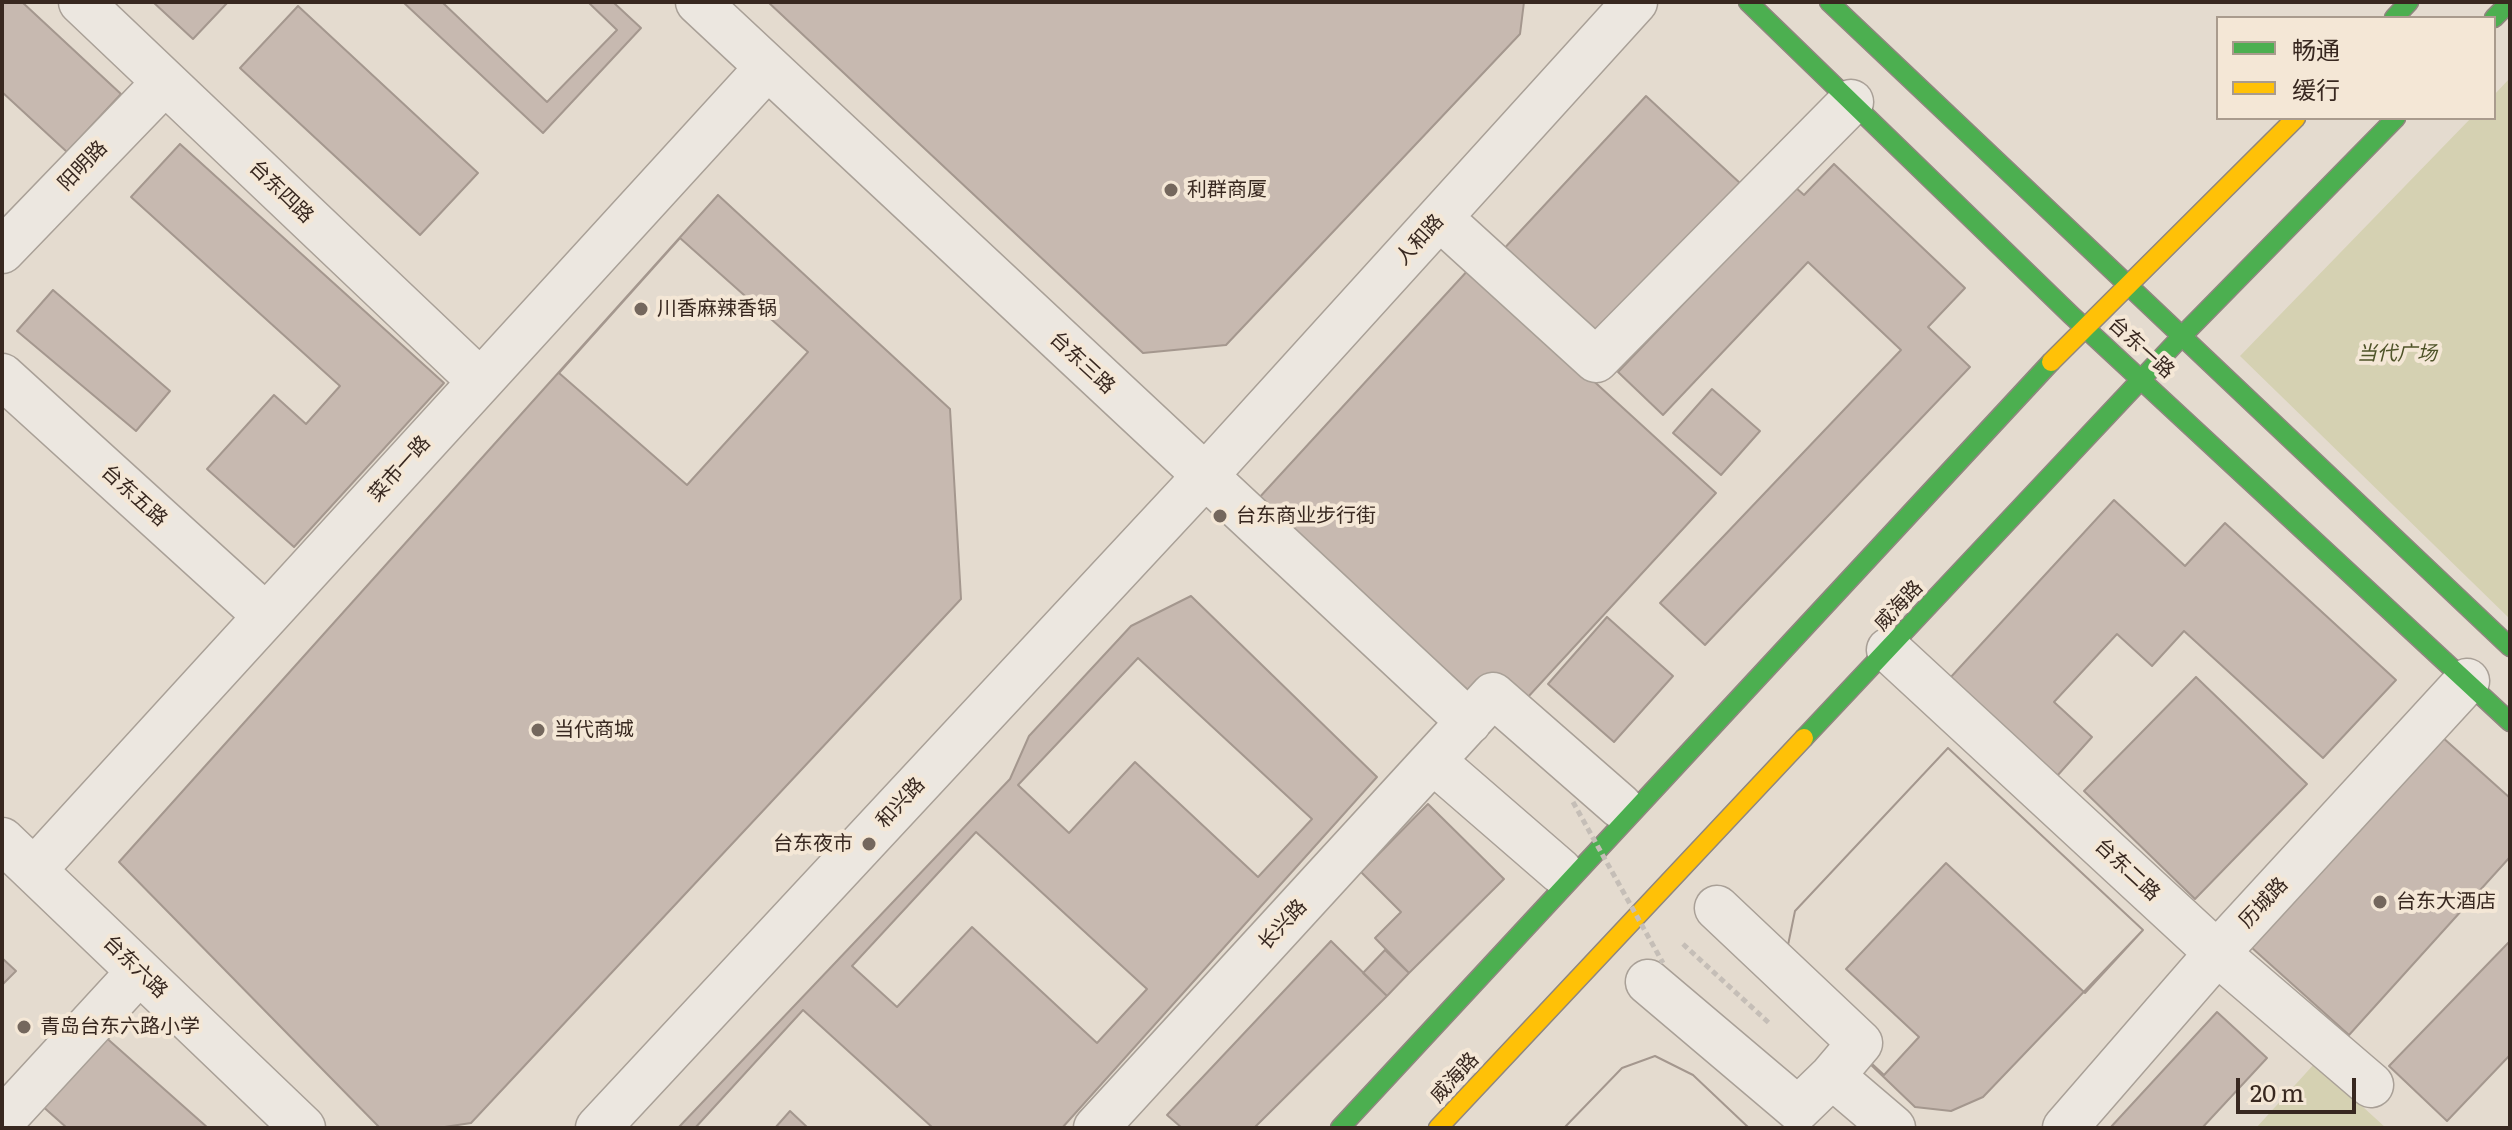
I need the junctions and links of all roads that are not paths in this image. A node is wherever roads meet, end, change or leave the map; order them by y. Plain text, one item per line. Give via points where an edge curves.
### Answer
1 (81, 2) edge
2 (698, 2) edge
3 (1635, 2) edge
4 (1748, 2) edge
5 (1829, 2) edge
6 (766, 69) junction
7 (165, 82) junction
8 (1851, 102) junction
9 (2294, 120) edge
10 (2394, 120) edge
11 (1440, 218) junction
12 (2, 251) edge
13 (2130, 287) junction
14 (2084, 327) junction
15 (2182, 336) junction
16 (2, 376) edge
17 (2143, 378) junction
18 (480, 381) junction
19 (1204, 477) junction
20 (266, 616) junction
21 (2510, 647) edge
22 (1889, 650) junction
23 (2467, 681) junction
24 (1469, 722) junction
25 (2510, 722) edge
26 (1433, 761) junction
27 (1620, 806) dead end
28 (2, 840) edge
29 (34, 870) junction
30 (1560, 871) dead end
31 (1717, 908) dead end
32 (2217, 953) junction
33 (139, 972) junction
34 (1655, 973) road end
35 (1832, 1076) junction
36 (2371, 1085) dead end
37 (2, 1121) edge
38 (303, 1128) edge
39 (598, 1128) edge
40 (1096, 1128) edge
41 (1340, 1128) edge
42 (1438, 1128) edge
43 (1893, 1128) edge
44 (2065, 1128) edge

1 - 7 street, 台东四路
2 - 6 street, 台东三路
3 - 11 street, 人和路
4 - 8 main road, 台东一路
5 - 13 main road, 台东一路
6 - 18 street, 菜市一路
6 - 19 street, 台东三路
7 - 12 street, 阳明路
7 - 18 street, 台东四路
8 - 11 street via 1596,360
8 - 14 main road, 台东一路
9 - 13 main road
10 - 15 main road, 威海路
11 - 19 street, 人和路
13 - 14 main road
13 - 15 main road, 台东一路
14 - 17 main road, 台东一路
14 - 41 main road
15 - 17 main road, 威海路
15 - 21 main road, 台东一路
16 - 20 street, 台东五路
17 - 22 main road, 威海路
17 - 23 main road, 台东一路
18 - 20 street, 菜市一路
19 - 24 street, 台东三路
19 - 39 street, 和兴路
20 - 29 street, 菜市一路
22 - 32 street, 台东二路
22 - 42 main road, 威海路
23 - 25 main road, 台东一路
23 - 32 street, 历城路
24 - 26 street, 长兴路
24 - 27 street, 长兴路 via 1493,695
26 - 30 street
26 - 40 street, 长兴路
28 - 29 street, 台东六路
29 - 33 street, 台东六路
31 - 35 street via 1860,1043
32 - 36 street, 台东二路
32 - 44 street, 历城路
33 - 37 street
33 - 38 street, 台东六路
34 - 35 street via 1798,1109
35 - 43 street

